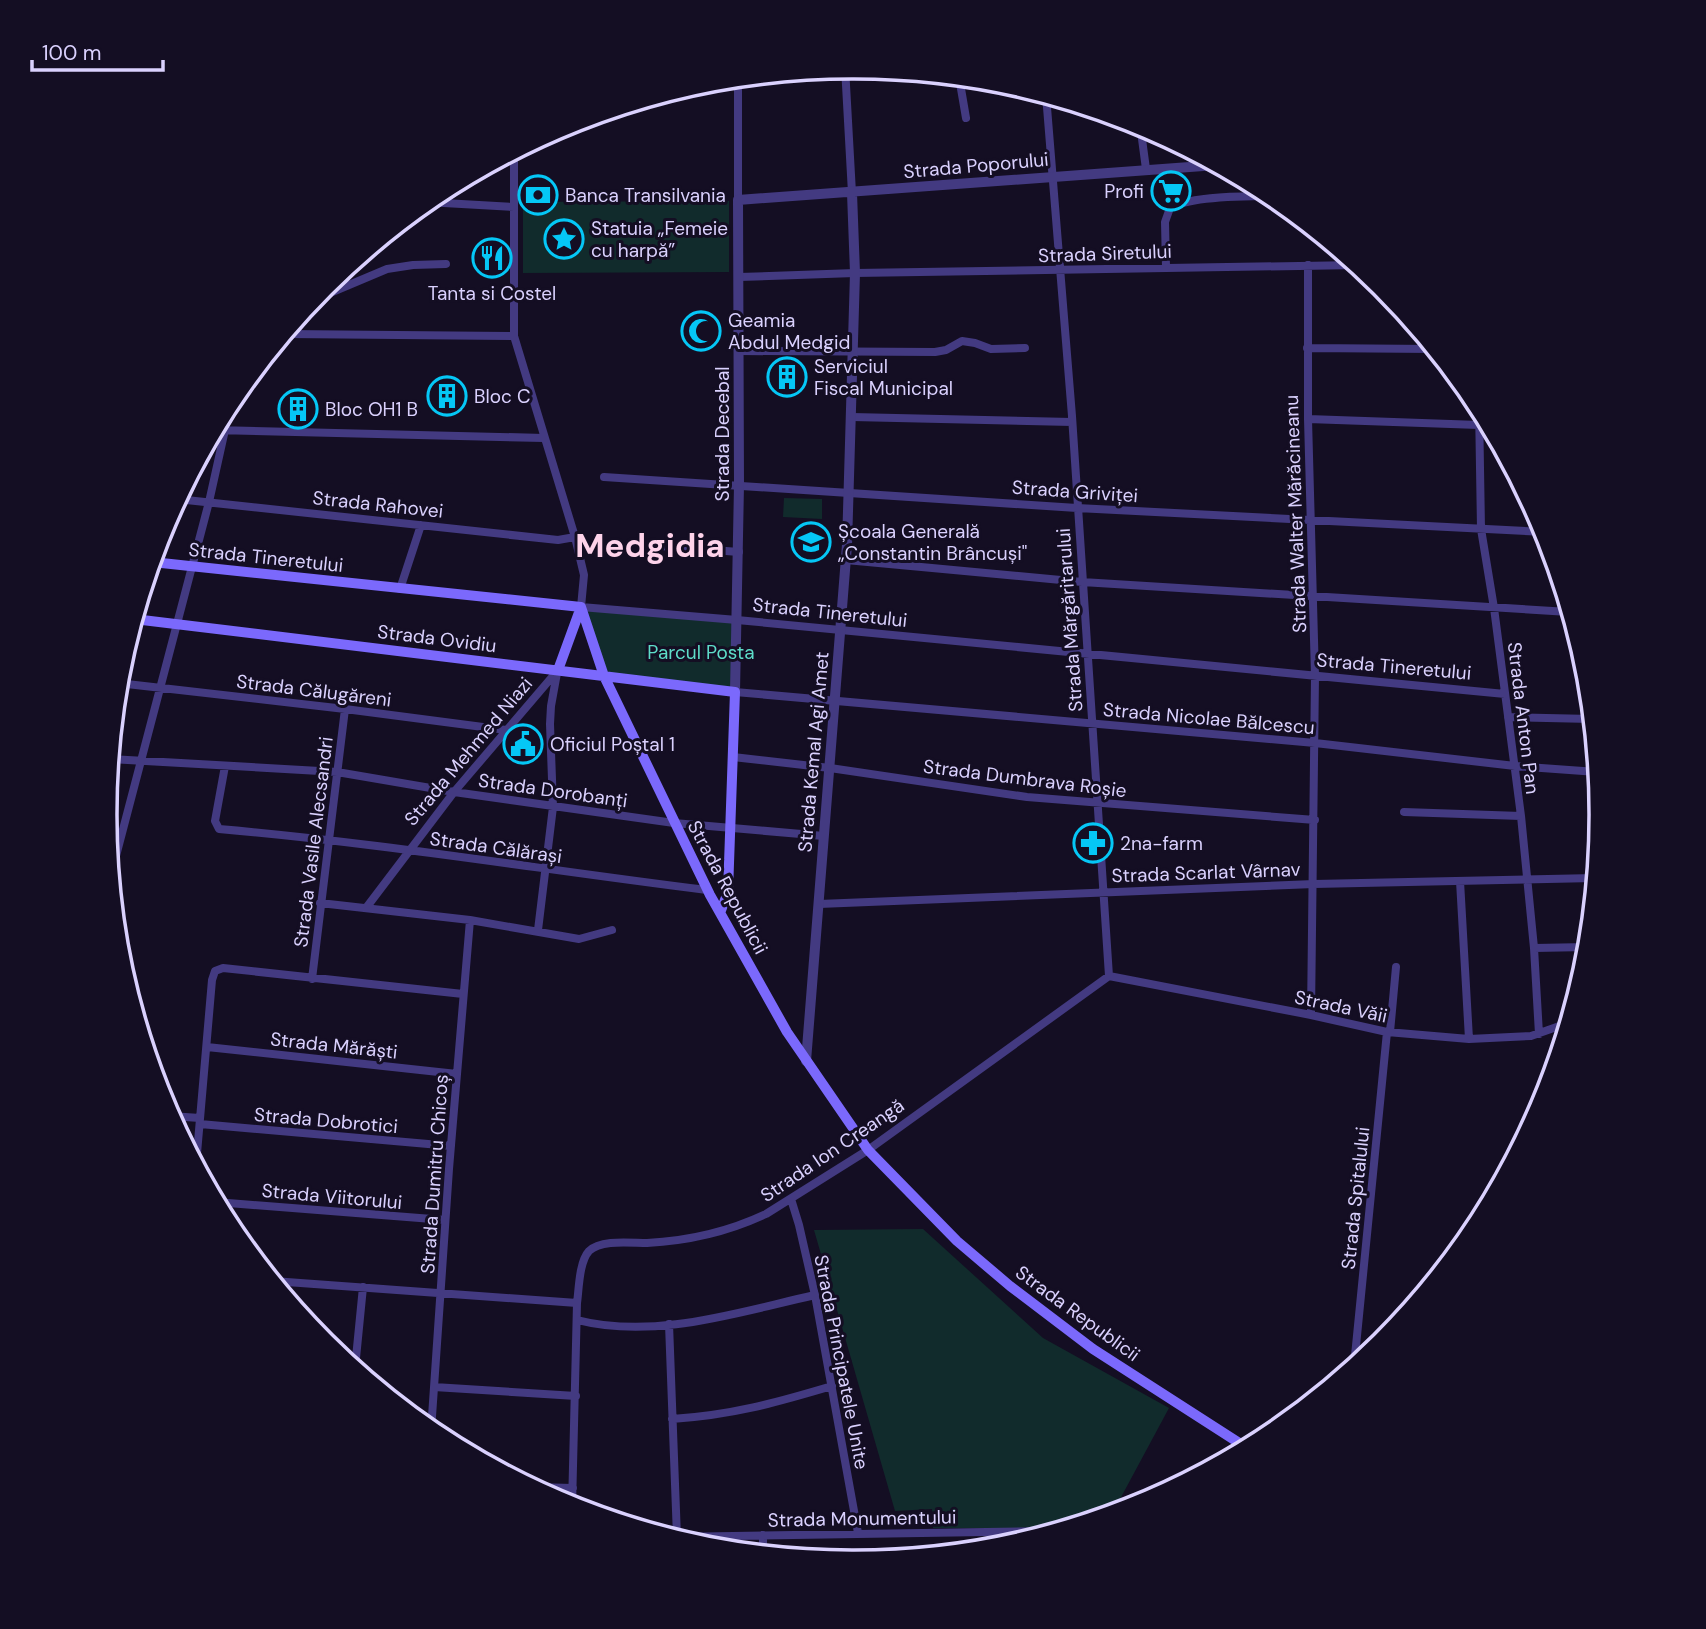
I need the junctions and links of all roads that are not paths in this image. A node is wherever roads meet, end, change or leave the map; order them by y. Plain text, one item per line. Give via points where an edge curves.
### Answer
1 (846, 79) edge
2 (961, 87) edge
3 (738, 88) edge
4 (1047, 105) edge
5 (966, 118) dead end
6 (1142, 138) edge
7 (514, 162) edge
8 (1199, 166) edge
9 (1146, 169) junction
10 (1052, 177) junction
11 (852, 193) junction
12 (1253, 197) edge
13 (738, 200) junction
14 (444, 203) edge
15 (514, 207) junction
16 (446, 264) dead end
17 (1308, 264) junction
18 (1342, 265) edge
19 (1166, 267) junction
20 (1059, 271) junction
21 (855, 273) junction
22 (739, 277) junction
23 (336, 291) edge
24 (296, 334) edge
25 (514, 336) junction
26 (1025, 348) dead end
27 (1307, 348) junction
28 (1422, 349) edge
29 (739, 351) junction
30 (854, 353) junction
31 (852, 417) junction
32 (1308, 419) junction
33 (1072, 422) junction
34 (1477, 425) edge
35 (1479, 429) edge
36 (226, 430) edge
37 (224, 434) edge
38 (544, 438) junction
39 (604, 477) dead end
40 (739, 485) junction
41 (850, 492) junction
42 (188, 500) edge
43 (209, 502) junction
44 (1077, 508) junction
45 (1310, 521) junction
46 (421, 525) junction
47 (1481, 529) junction
48 (1532, 531) edge
49 (575, 537) junction
50 (660, 546) dead end
51 (739, 552) junction
52 (846, 560) junction
53 (162, 563) edge
54 (193, 566) junction
55 (1082, 582) junction
56 (400, 589) junction
57 (1313, 596) junction
58 (581, 607) junction
59 (1494, 608) junction
60 (1560, 612) edge
61 (143, 620) edge
62 (737, 620) junction
63 (177, 624) junction
64 (841, 631) junction
65 (1087, 654) junction
66 (537, 668) junction
67 (558, 670) junction
68 (604, 676) junction
69 (1315, 676) junction
70 (129, 685) edge
71 (159, 689) junction
72 (542, 689) junction
73 (735, 692) junction
74 (1505, 694) junction
75 (835, 700) junction
76 (345, 709) junction
77 (1508, 718) junction
78 (1582, 719) edge
79 (1091, 723) junction
80 (506, 730) junction
81 (1315, 743) junction
82 (733, 757) junction
83 (120, 761) edge
84 (141, 762) junction
85 (225, 766) junction
86 (1515, 766) junction
87 (830, 768) junction
88 (1587, 771) edge
89 (337, 772) junction
90 (454, 792) junction
91 (1096, 804) junction
92 (553, 807) junction
93 (1404, 812) dead end
94 (1521, 816) junction
95 (1315, 820) junction
96 (674, 823) junction
97 (730, 827) junction
98 (824, 836) junction
99 (329, 839) junction
100 (118, 848) edge
101 (408, 851) junction
102 (544, 870) junction
103 (1585, 878) edge
104 (1528, 879) junction
105 (1460, 881) junction
106 (1314, 884) junction
107 (707, 890) junction
108 (1102, 892) junction
109 (320, 903) junction
110 (819, 904) junction
111 (366, 908) junction
112 (720, 913) junction
113 (470, 920) junction
114 (538, 930) junction
115 (612, 930) dead end
116 (1577, 947) edge
117 (1534, 948) junction
118 (1396, 967) dead end
119 (1109, 976) junction
120 (312, 978) junction
121 (463, 994) junction
122 (1311, 1015) junction
123 (1557, 1027) edge
124 (1388, 1032) junction
125 (1539, 1034) junction
126 (1469, 1039) junction
127 (207, 1047) junction
128 (806, 1061) junction
129 (457, 1074) junction
130 (183, 1118) edge
131 (200, 1121) junction
132 (451, 1146) junction
133 (198, 1148) edge
134 (868, 1150) junction
135 (791, 1199) junction
136 (229, 1203) edge
137 (445, 1220) junction
138 (285, 1282) edge
139 (363, 1287) junction
140 (441, 1293) junction
141 (815, 1295) junction
142 (577, 1303) junction
143 (577, 1320) junction
144 (670, 1324) junction
145 (1355, 1352) edge
146 (356, 1357) edge
147 (832, 1385) junction
148 (434, 1387) junction
149 (576, 1396) junction
150 (431, 1417) edge
151 (672, 1419) junction
152 (1237, 1442) edge
153 (557, 1488) edge
154 (573, 1488) junction
155 (573, 1495) edge
156 (673, 1527) edge
157 (1016, 1531) edge
158 (858, 1533) junction
159 (763, 1535) junction
160 (710, 1536) edge
161 (763, 1545) edge

1 - 11 street, Strada Kemal Agi Amet
2 - 5 street
3 - 13 street, Strada Decebal
4 - 10 street, Strada Mărgăritarului
6 - 9 street
7 - 15 street, Strada Republicii
8 - 9 street, Strada Poporului
9 - 10 street, Strada Poporului
10 - 11 street, Strada Poporului
10 - 20 street, Strada Mărgăritarului
11 - 13 street, Strada Poporului
11 - 21 street, Strada Kemal Agi Amet
12 - 19 street via 1200,200 1170,208 1165,222
13 - 22 street, Strada Decebal
14 - 15 street
15 - 25 street, Strada Republicii
16 - 23 street via 387,269
17 - 18 street, Strada Siretului
17 - 19 street, Strada Siretului
17 - 27 street, Strada Walter Mărăcineanu
19 - 20 street, Strada Siretului
20 - 21 street, Strada Siretului
20 - 33 street, Strada Mărgăritarului
21 - 22 street, Strada Siretului
21 - 30 street, Strada Kemal Agi Amet
22 - 29 street, Strada Decebal
24 - 25 street
25 - 38 street, Strada Republicii
26 - 30 street via 991,349 962,341 941,351
27 - 28 street
27 - 32 street, Strada Walter Mărăcineanu
29 - 30 street
29 - 40 street, Strada Decebal
30 - 31 street, Strada Kemal Agi Amet
31 - 33 street
31 - 41 street, Strada Kemal Agi Amet
32 - 34 street
32 - 45 street, Strada Walter Mărăcineanu
33 - 44 street, Strada Mărgăritarului
35 - 47 street, Strada Anton Pan
36 - 38 street
37 - 43 street
38 - 49 street, Strada Republicii
39 - 40 street, Strada Griviței
40 - 41 street, Strada Griviței
40 - 51 street, Strada Decebal
41 - 44 street, Strada Griviței
41 - 52 street, Strada Kemal Agi Amet
42 - 43 street, Strada Rahovei
43 - 46 street, Strada Rahovei
43 - 54 street
44 - 45 street, Strada Griviței
44 - 55 street, Strada Mărgăritarului
45 - 47 street, Strada Griviței
45 - 57 street, Strada Walter Mărăcineanu
46 - 49 street, Strada Rahovei via 558,540
46 - 56 street
47 - 48 street, Strada Griviței
47 - 59 street, Strada Anton Pan
49 - 58 street, Strada Republicii via 584,575
50 - 51 street
51 - 62 street, Strada Decebal
52 - 55 street
52 - 64 street, Strada Kemal Agi Amet
53 - 54 main road, Strada Tineretului
54 - 56 main road, Strada Tineretului
54 - 63 street
55 - 57 street
55 - 65 street, Strada Mărgăritarului
56 - 58 main road, Strada Tineretului
57 - 59 street
57 - 69 street, Strada Walter Mărăcineanu
58 - 62 street, Strada Tineretului
58 - 67 main road, Strada Mehmed Niazi
58 - 68 main road, Strada Republicii
59 - 60 street
59 - 74 street, Strada Anton Pan
61 - 63 main road, Strada Ovidiu
62 - 64 street, Strada Tineretului
62 - 73 street, Strada Decebal
63 - 66 main road, Strada Ovidiu
63 - 71 street
64 - 65 street, Strada Tineretului
64 - 75 street, Strada Kemal Agi Amet
65 - 69 street, Strada Tineretului
65 - 79 street, Strada Mărgăritarului
66 - 67 main road, Strada Ovidiu
66 - 72 street
67 - 68 main road, Strada Ovidiu
67 - 72 street, Strada Mehmed Niazi
67 - 92 street via 550,724
68 - 73 main road, Strada Ovidiu
68 - 96 main road, Strada Republicii
69 - 74 street, Strada Tineretului
69 - 81 street, Strada Walter Mărăcineanu
70 - 71 street, Strada Călugăreni
71 - 76 street, Strada Călugăreni
71 - 84 street
72 - 80 street, Strada Mehmed Niazi
73 - 75 street, Strada Nicolae Bălcescu
73 - 82 main road, Strada Decebal
74 - 77 street, Strada Anton Pan
75 - 79 street, Strada Nicolae Bălcescu
75 - 87 street, Strada Kemal Agi Amet
76 - 80 street, Strada Călugăreni
76 - 89 street, Strada Vasile Alecsandri
77 - 78 street
77 - 86 street, Strada Anton Pan
79 - 81 street, Strada Nicolae Bălcescu
79 - 91 street, Strada Mărgăritarului
80 - 90 street, Strada Mehmed Niazi
81 - 86 street, Strada Nicolae Bălcescu
81 - 95 street, Strada Walter Mărăcineanu
82 - 87 street, Strada Dumbrava Roșie
82 - 97 main road, Strada Decebal
83 - 84 street, Strada Dorobanți
84 - 85 street, Strada Dorobanți
84 - 100 street
85 - 89 street, Strada Dorobanți
85 - 99 street, Strada Călărași via 215,821 219,829
86 - 88 street, Strada Nicolae Bălcescu
86 - 94 street, Strada Anton Pan
87 - 91 street, Strada Dumbrava Roșie
87 - 98 street, Strada Kemal Agi Amet
89 - 90 street, Strada Dorobanți
89 - 99 street, Strada Vasile Alecsandri
90 - 92 street, Strada Dorobanți
90 - 101 street, Strada Mehmed Niazi
91 - 95 street, Strada Dumbrava Roșie
91 - 108 street, Strada Mărgăritarului
92 - 96 street, Strada Dorobanți
92 - 102 street
93 - 94 street
94 - 104 street, Strada Anton Pan
95 - 106 street, Strada Walter Mărăcineanu
96 - 97 street, Strada Dorobanți
96 - 107 main road, Strada Republicii
97 - 98 street, Strada Dorobanți
97 - 112 main road, Strada Decebal via 728,892
98 - 110 street, Strada Kemal Agi Amet
99 - 101 street, Strada Călărași
99 - 109 street, Strada Vasile Alecsandri
101 - 102 street, Strada Călărași
101 - 111 street, Strada Mehmed Niazi
102 - 107 street, Strada Călărași
102 - 114 street
103 - 104 street, Strada Scarlat Vârnav
104 - 105 street, Strada Scarlat Vârnav
104 - 117 street, Strada Anton Pan
105 - 106 street, Strada Scarlat Vârnav
105 - 126 street
106 - 108 street, Strada Scarlat Vârnav
106 - 122 street, Strada Walter Mărăcineanu
107 - 112 main road, Strada Republicii
108 - 110 street, Strada Scarlat Vârnav
108 - 119 street, Strada Mărgăritarului
109 - 111 street
109 - 120 street, Strada Vasile Alecsandri
110 - 128 street, Strada Kemal Agi Amet
111 - 113 street
112 - 128 main road, Strada Republicii
113 - 114 street
113 - 121 street, Strada Dumitru Chicoș
114 - 115 street via 579,939
116 - 117 street
117 - 125 street, Strada Anton Pan
118 - 124 street
119 - 122 street, Strada Văii
119 - 134 street, Strada Ion Creangă
120 - 121 street
120 - 127 street via 223,968 213,975
121 - 129 street, Strada Dumitru Chicoș
122 - 124 street, Strada Văii
123 - 125 street, Strada Văii
124 - 126 street, Strada Văii
124 - 145 street, Strada Spitalului
125 - 126 street, Strada Văii
127 - 129 street, Strada Mărăști
127 - 131 street
128 - 134 main road, Strada Republicii
129 - 132 street, Strada Dumitru Chicoș
130 - 131 street, Strada Dobrotici
131 - 132 street, Strada Dobrotici
131 - 133 street
132 - 137 street, Strada Dumitru Chicoș
134 - 135 street, Strada Ion Creangă
134 - 152 main road, Strada Republicii via 957,1241 1010,1286 1093,1349
135 - 141 street, Strada Principatele Unite
135 - 142 street, Strada Ion Creangă via 750,1222 702,1235 592,1248 582,1270
136 - 137 street, Strada Viitorului
137 - 140 street, Strada Dumitru Chicoș
138 - 139 street
139 - 140 street
139 - 146 street
140 - 142 street
140 - 148 street, Strada Dumitru Chicoș
141 - 144 street
141 - 147 street, Strada Principatele Unite
142 - 143 street
143 - 144 street via 627,1328
143 - 149 street
144 - 151 street
147 - 151 street via 751,1409
147 - 158 street, Strada Principatele Unite
148 - 149 street
148 - 150 street, Strada Dumitru Chicoș
149 - 154 street
151 - 156 street
153 - 154 street
154 - 155 street
157 - 158 street, Strada Monumentului
158 - 159 street, Strada Monumentului
159 - 160 street, Strada Monumentului
159 - 161 street

